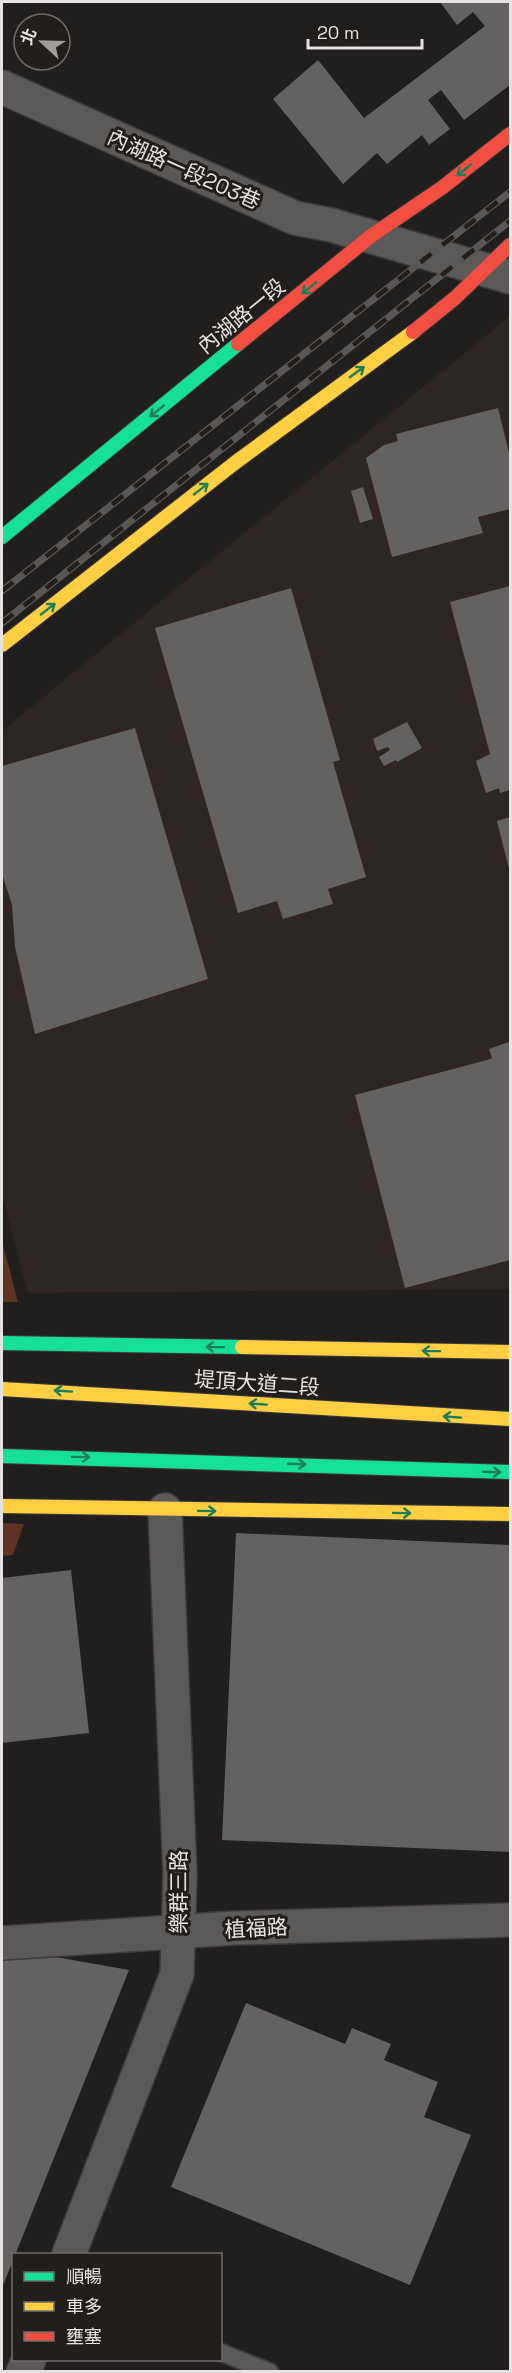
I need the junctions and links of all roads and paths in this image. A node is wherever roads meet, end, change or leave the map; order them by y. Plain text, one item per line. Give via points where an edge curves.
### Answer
1 (2, 87) edge
2 (510, 134) edge
3 (371, 236) junction
4 (510, 245) edge
5 (500, 273) edge
6 (2, 537) edge
7 (2, 645) edge
8 (2, 1343) edge
9 (510, 1352) edge
10 (2, 1389) edge
11 (510, 1419) edge
12 (2, 1456) edge
13 (510, 1472) edge
14 (2, 1506) edge
15 (165, 1510) junction
16 (510, 1514) edge
17 (510, 1920) edge
18 (178, 1933) junction
19 (2, 1943) edge
20 (69, 2253) edge
21 (222, 2353) edge
22 (270, 2372) edge

1 - 3 street, 內湖路一段203巷 via 295,218
2 -> 3 main road, 內湖路一段 via 443,187
3 - 5 street, 內湖路一段203巷
3 -> 6 main road, 內湖路一段
4 - 5 main road
7 -> 5 main road via 241,458 439,311
9 -> 8 main road, 堤頂大道二段
11 -> 10 main road, 堤頂大道二段
12 -> 13 main road
14 - 15 main road
15 -> 16 main road
15 - 18 street, 樂群三路 via 180,1875
17 - 18 street, 植福路
18 - 19 street, 植福路
18 - 20 street, 樂群三路 via 177,1974
21 - 22 lane

